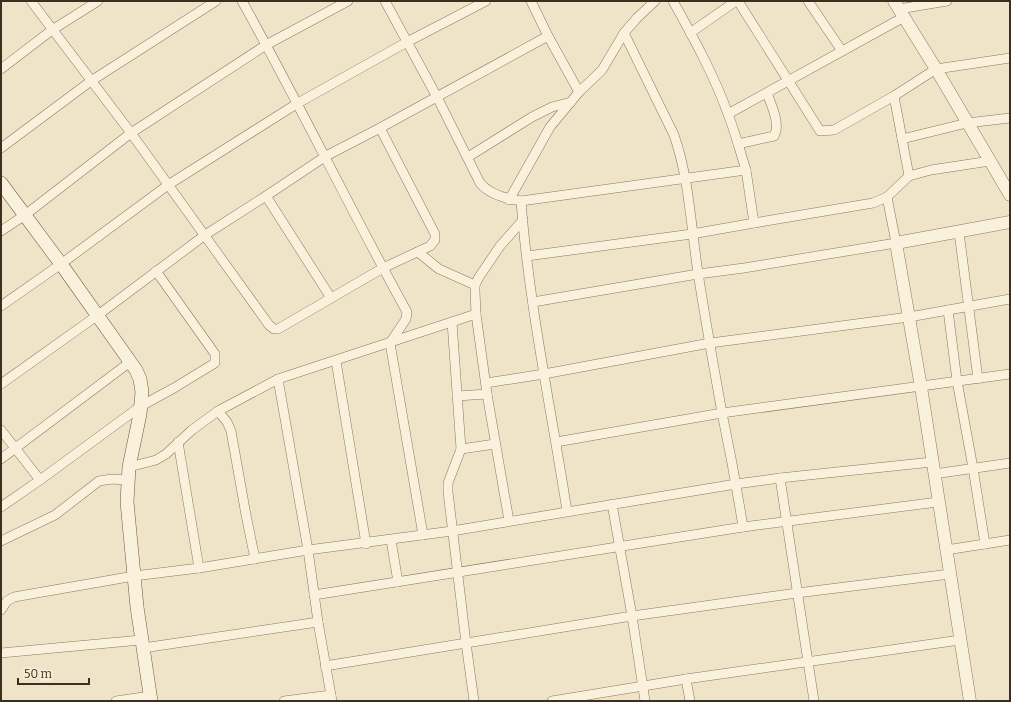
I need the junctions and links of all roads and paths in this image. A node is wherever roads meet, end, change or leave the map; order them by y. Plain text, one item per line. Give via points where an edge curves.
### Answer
1 (31, 1) edge
2 (98, 1) edge
3 (216, 1) edge
4 (242, 1) edge
5 (348, 1) edge
6 (385, 1) edge
7 (486, 1) edge
8 (531, 1) edge
9 (655, 1) edge
10 (673, 1) edge
11 (737, 1) edge
12 (808, 1) edge
13 (947, 1) edge
14 (899, 9) edge
15 (52, 30) junction
16 (624, 33) junction
17 (690, 33) junction
18 (548, 36) junction
19 (407, 42) junction
20 (266, 45) junction
21 (842, 51) junction
22 (1010, 58) edge
23 (1, 69) edge
24 (936, 69) junction
25 (91, 81) junction
26 (788, 81) junction
27 (579, 92) junction
28 (767, 93) junction
29 (894, 96) junction
30 (437, 97) junction
31 (571, 102) junction
32 (298, 103) junction
33 (728, 114) junction
34 (1010, 118) edge
35 (967, 123) junction
36 (380, 128) junction
37 (131, 133) junction
38 (902, 139) junction
39 (738, 144) junction
40 (1, 148) edge
41 (326, 156) junction
42 (468, 157) junction
43 (990, 161) junction
44 (746, 170) junction
45 (909, 176) junction
46 (684, 178) junction
47 (1, 183) edge
48 (168, 185) junction
49 (1010, 195) edge
50 (266, 196) junction
51 (887, 197) junction
52 (509, 200) junction
53 (522, 201) junction
54 (25, 215) junction
55 (523, 220) junction
56 (1010, 222) edge
57 (754, 224) junction
58 (1, 231) edge
59 (959, 232) junction
60 (692, 234) junction
61 (205, 235) junction
62 (896, 243) junction
63 (418, 252) junction
64 (527, 256) junction
65 (61, 264) junction
66 (383, 268) junction
67 (156, 271) junction
68 (698, 274) junction
69 (475, 285) junction
70 (331, 298) junction
71 (1010, 299) edge
72 (533, 302) junction
73 (1, 306) edge
74 (969, 306) junction
75 (948, 310) junction
76 (476, 314) junction
77 (98, 315) junction
78 (909, 317) junction
79 (452, 322) junction
80 (390, 343) junction
81 (710, 343) junction
82 (336, 361) junction
83 (130, 362) junction
84 (544, 374) junction
85 (1010, 374) edge
86 (978, 378) junction
87 (278, 379) junction
88 (957, 382) junction
89 (486, 383) junction
90 (1, 384) edge
91 (921, 386) junction
92 (487, 394) junction
93 (457, 396) junction
94 (141, 406) junction
95 (218, 411) junction
96 (722, 413) junction
97 (1, 430) edge
98 (178, 442) junction
99 (556, 442) junction
100 (496, 444) junction
101 (15, 449) junction
102 (461, 449) junction
103 (1, 459) edge
104 (932, 462) junction
105 (1010, 462) edge
106 (973, 468) junction
107 (128, 473) junction
108 (934, 474) junction
109 (780, 478) junction
110 (40, 480) junction
111 (736, 484) junction
112 (938, 502) junction
113 (612, 504) junction
114 (1, 507) edge
115 (567, 512) junction
116 (509, 521) junction
117 (787, 522) junction
118 (743, 527) junction
119 (452, 531) junction
120 (423, 535) junction
121 (391, 540) junction
122 (1010, 540) edge
123 (1, 541) edge
124 (366, 544) junction
125 (985, 544) junction
126 (620, 546) junction
127 (308, 550) junction
128 (946, 550) junction
129 (255, 559) junction
130 (198, 568) junction
131 (457, 573) junction
132 (950, 574) junction
133 (134, 576) junction
134 (398, 582) junction
135 (797, 593) junction
136 (314, 595) junction
137 (1, 610) edge
138 (632, 616) junction
139 (318, 622) junction
140 (960, 640) junction
141 (466, 643) junction
142 (142, 644) junction
143 (1, 653) edge
144 (808, 661) junction
145 (325, 666) junction
146 (686, 679) junction
147 (642, 686) junction
148 (150, 698) edge
149 (331, 698) edge
150 (116, 701) edge
151 (284, 701) edge
152 (474, 701) edge
153 (552, 701) edge
154 (645, 701) edge
155 (690, 701) edge
156 (814, 701) edge
157 (970, 701) edge

1 - 15 street
2 - 15 street
3 - 25 street
4 - 20 street
5 - 20 street
6 - 19 street
7 - 19 street
8 - 18 street
9 - 16 street
10 - 17 street
11 - 17 street
11 - 26 street
12 - 21 street
13 - 14 street
14 - 21 street
14 - 24 street
15 - 23 street
15 - 25 street
16 - 27 street via 602,70
16 - 46 street via 674,135
17 - 33 street
18 - 27 street
18 - 30 street
19 - 30 street
19 - 32 street
20 - 32 street
20 - 37 street
21 - 26 street
22 - 24 street
24 - 29 street
24 - 35 street
25 - 37 street
25 - 40 street
26 - 28 street
26 - 29 street via 822,132 834,130
27 - 31 street
28 - 33 street
28 - 39 street via 777,132 774,136
29 - 38 street
30 - 36 street
30 - 42 street
31 - 42 street via 552,107 532,117
31 - 52 street via 550,127
32 - 41 street
32 - 48 street
33 - 39 street
34 - 35 street
35 - 38 street
35 - 43 street
36 - 41 street
36 - 63 street via 435,234 435,240 430,246
37 - 48 street
37 - 54 street
38 - 45 street
39 - 44 street
41 - 50 street
41 - 66 street
42 - 52 street via 485,189
43 - 45 street
43 - 49 street
44 - 46 street
44 - 57 street
45 - 51 street
46 - 53 street
46 - 60 street
47 - 54 main road
48 - 61 street
48 - 65 street
50 - 61 street
50 - 70 street
51 - 57 street via 873,203
51 - 62 street
52 - 53 street
53 - 55 street
54 - 58 street
54 - 65 main road
55 - 64 street
55 - 69 street via 500,246
56 - 59 street
57 - 60 street
59 - 62 street
59 - 74 street
60 - 64 street
60 - 68 street
61 - 67 street
61 - 70 street via 272,328 278,329
62 - 68 street
62 - 78 street
63 - 66 street
63 - 69 street via 440,269
64 - 72 street
65 - 73 street
65 - 77 main road
66 - 70 street
66 - 80 street via 408,315
67 - 77 street
67 - 94 street via 216,354 216,359 215,363
68 - 72 street
68 - 81 street
69 - 76 street
71 - 74 street
72 - 84 street
74 - 75 street
74 - 86 street
75 - 78 street
75 - 88 street
76 - 79 street
76 - 89 street
77 - 83 main road
77 - 90 street
78 - 81 street
78 - 91 street
79 - 80 street
79 - 93 street
80 - 82 street
80 - 120 street
81 - 84 street
81 - 96 street
82 - 87 street
82 - 124 street
83 - 94 main road via 140,379
83 - 101 street
84 - 89 street
84 - 99 street
85 - 86 street
86 - 88 street
87 - 95 street
87 - 127 street
88 - 91 street
88 - 106 street
89 - 92 street
91 - 96 street
91 - 104 street
92 - 93 street
92 - 100 street
93 - 102 street
94 - 107 main road
94 - 110 street
95 - 98 street
95 - 129 street via 231,431
96 - 99 street
96 - 111 street
97 - 101 street
98 - 107 street via 166,454
98 - 130 street
99 - 115 street
100 - 102 street
100 - 116 street
101 - 103 street
101 - 110 street
102 - 119 street via 448,483
104 - 108 street
104 - 109 street
105 - 106 street
106 - 108 street
106 - 125 street
107 - 123 street via 99,481 54,515
107 - 133 main road via 127,502
108 - 112 street
109 - 111 street
109 - 117 street
110 - 114 street
111 - 113 street
111 - 118 street
112 - 117 street
112 - 128 street
113 - 115 street
113 - 126 street
115 - 116 street
116 - 119 street
117 - 118 street
117 - 135 street
118 - 126 street
119 - 120 street
119 - 131 street
120 - 121 street
121 - 124 street
121 - 134 street
122 - 125 street
124 - 127 street
125 - 128 street
126 - 131 street
126 - 138 street
127 - 129 street
127 - 136 street
128 - 132 street
129 - 130 street
130 - 133 street
131 - 134 street
131 - 141 street
132 - 135 street
132 - 140 street
133 - 137 street via 14,597
133 - 142 main road
134 - 136 street
135 - 138 street
135 - 144 street
136 - 139 street
138 - 141 street
138 - 147 street
139 - 142 street
139 - 145 street
140 - 144 street
140 - 157 street
141 - 145 street
141 - 152 street
142 - 143 street
142 - 148 main road
144 - 146 street
144 - 156 street
145 - 149 street
146 - 147 street
146 - 155 street
147 - 153 street
147 - 154 street
148 - 150 street
149 - 151 street

